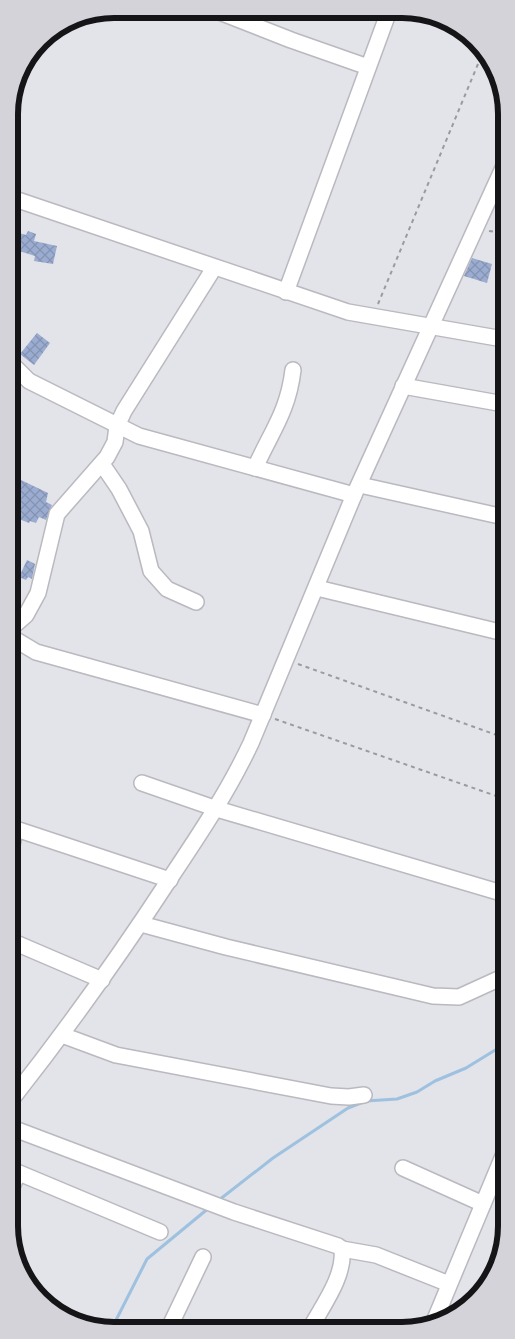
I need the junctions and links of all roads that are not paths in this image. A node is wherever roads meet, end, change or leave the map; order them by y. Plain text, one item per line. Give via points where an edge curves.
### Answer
1 (235, 18) edge
2 (386, 18) edge
3 (368, 67) junction
4 (498, 179) edge
5 (18, 200) edge
6 (214, 268) junction
7 (286, 292) junction
8 (431, 327) junction
9 (498, 338) edge
10 (293, 370) dead end
11 (18, 371) edge
12 (403, 386) junction
13 (498, 403) edge
14 (117, 426) junction
15 (102, 464) junction
16 (255, 468) junction
17 (357, 490) junction
18 (498, 516) edge
19 (316, 588) junction
20 (196, 602) dead end
21 (18, 622) edge
22 (498, 631) edge
23 (18, 642) edge
24 (263, 715) junction
25 (142, 783) dead end
26 (217, 809) junction
27 (18, 829) edge
28 (170, 880) junction
29 (497, 892) edge
30 (141, 924) junction
31 (18, 944) edge
32 (102, 980) junction
33 (497, 980) edge
34 (62, 1035) junction
35 (18, 1091) edge
36 (364, 1094) dead end
37 (18, 1130) edge
38 (403, 1168) dead end
39 (497, 1171) edge
40 (18, 1179) edge
41 (483, 1204) junction
42 (160, 1232) dead end
43 (342, 1249) junction
44 (203, 1257) dead end
45 (449, 1284) junction
46 (438, 1314) edge
47 (172, 1322) edge
48 (314, 1322) edge

1 - 3 street
2 - 3 street
3 - 7 street
4 - 8 street
5 - 6 street
6 - 7 street
6 - 14 street
7 - 8 street via 372,318
8 - 9 street
8 - 12 street
10 - 16 street via 287,404
11 - 14 street via 29,381
12 - 13 street
12 - 17 street
14 - 15 street via 115,442
14 - 16 street via 165,444
15 - 20 street via 141,531 151,571 166,588
15 - 21 street via 57,514 38,593 26,615
16 - 17 street
17 - 18 street
17 - 19 street
19 - 22 street
19 - 24 street
23 - 24 street via 36,652
24 - 26 street
25 - 26 street
26 - 28 street
26 - 29 street
27 - 28 street
28 - 30 street
30 - 32 street
30 - 33 street via 433,996 460,997
31 - 32 street
32 - 34 street
34 - 35 street
34 - 36 street via 116,1055 331,1096
37 - 43 street
38 - 41 street
39 - 41 street
40 - 42 street
41 - 45 street
43 - 45 street via 376,1255
43 - 48 street via 343,1258 335,1281
44 - 47 street
45 - 46 street

